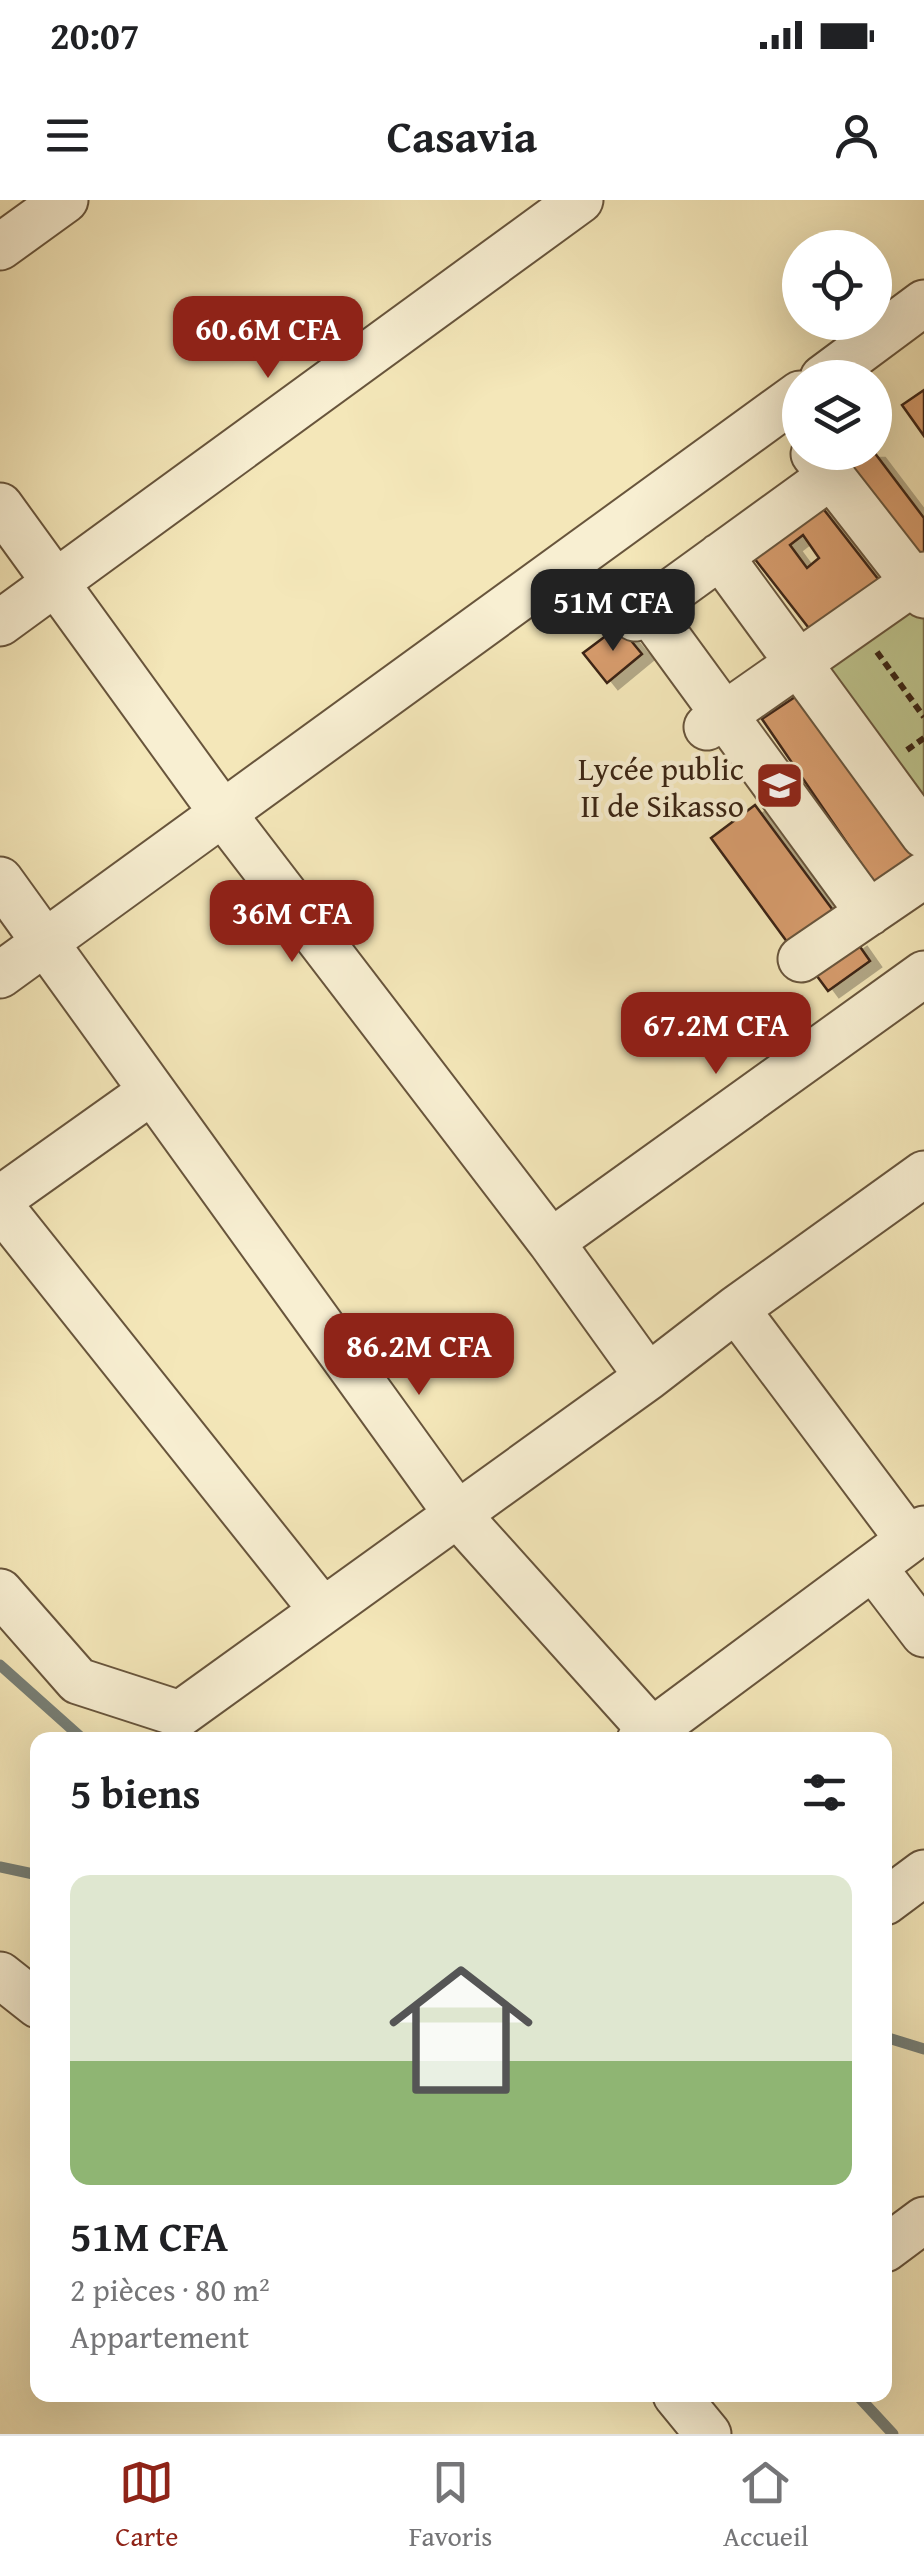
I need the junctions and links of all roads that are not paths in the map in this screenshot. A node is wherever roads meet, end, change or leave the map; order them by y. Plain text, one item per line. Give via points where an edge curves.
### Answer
1 (65, 200) edge
2 (580, 200) edge
3 (0, 247) edge
4 (924, 303) edge
5 (846, 360) edge
6 (782, 421) edge
7 (815, 470) edge
8 (827, 470) edge
9 (0, 506) edge
10 (720, 556) junction
11 (56, 582) junction
12 (921, 584) edge
13 (0, 623) edge
14 (798, 663) junction
15 (716, 721) junction
16 (224, 815) junction
17 (924, 835) edge
18 (924, 875) edge
19 (0, 880) edge
20 (869, 913) junction
21 (46, 943) junction
22 (801, 960) dead end
23 (924, 974) edge
24 (0, 976) edge
25 (152, 1091) junction
26 (924, 1174) edge
27 (0, 1203) edge
28 (551, 1242) junction
29 (736, 1309) junction
30 (648, 1377) junction
31 (457, 1514) junction
32 (916, 1535) edge
33 (873, 1567) junction
34 (0, 1592) edge
35 (322, 1611) junction
36 (924, 1634) edge
37 (643, 1732) edge
38 (651, 1732) edge
39 (924, 1873) edge
40 (892, 1897) edge
41 (0, 1975) edge
42 (30, 1999) edge
43 (924, 2220) edge
44 (892, 2244) edge
45 (682, 2402) edge
46 (708, 2434) edge

1 - 3 street
2 - 11 street
4 - 5 street
6 - 16 street
7 - 10 street
8 - 12 street
9 - 11 street
10 - 14 street
10 - 15 street via 641,613
11 - 13 street
11 - 16 street
12 - 14 street
14 - 15 street
14 - 17 street
15 - 20 street
16 - 21 street
16 - 28 street
18 - 20 street
19 - 21 street
20 - 22 street
21 - 24 street
21 - 25 street
23 - 28 street
25 - 27 street
25 - 31 street
26 - 29 street
27 - 35 street
28 - 30 street
29 - 30 street
29 - 32 street
30 - 31 street
31 - 35 street
31 - 37 street
32 - 33 street
33 - 36 street
33 - 38 street
34 - 35 street via 78,1682 180,1714
39 - 40 street
41 - 42 street
43 - 44 street
45 - 46 street

